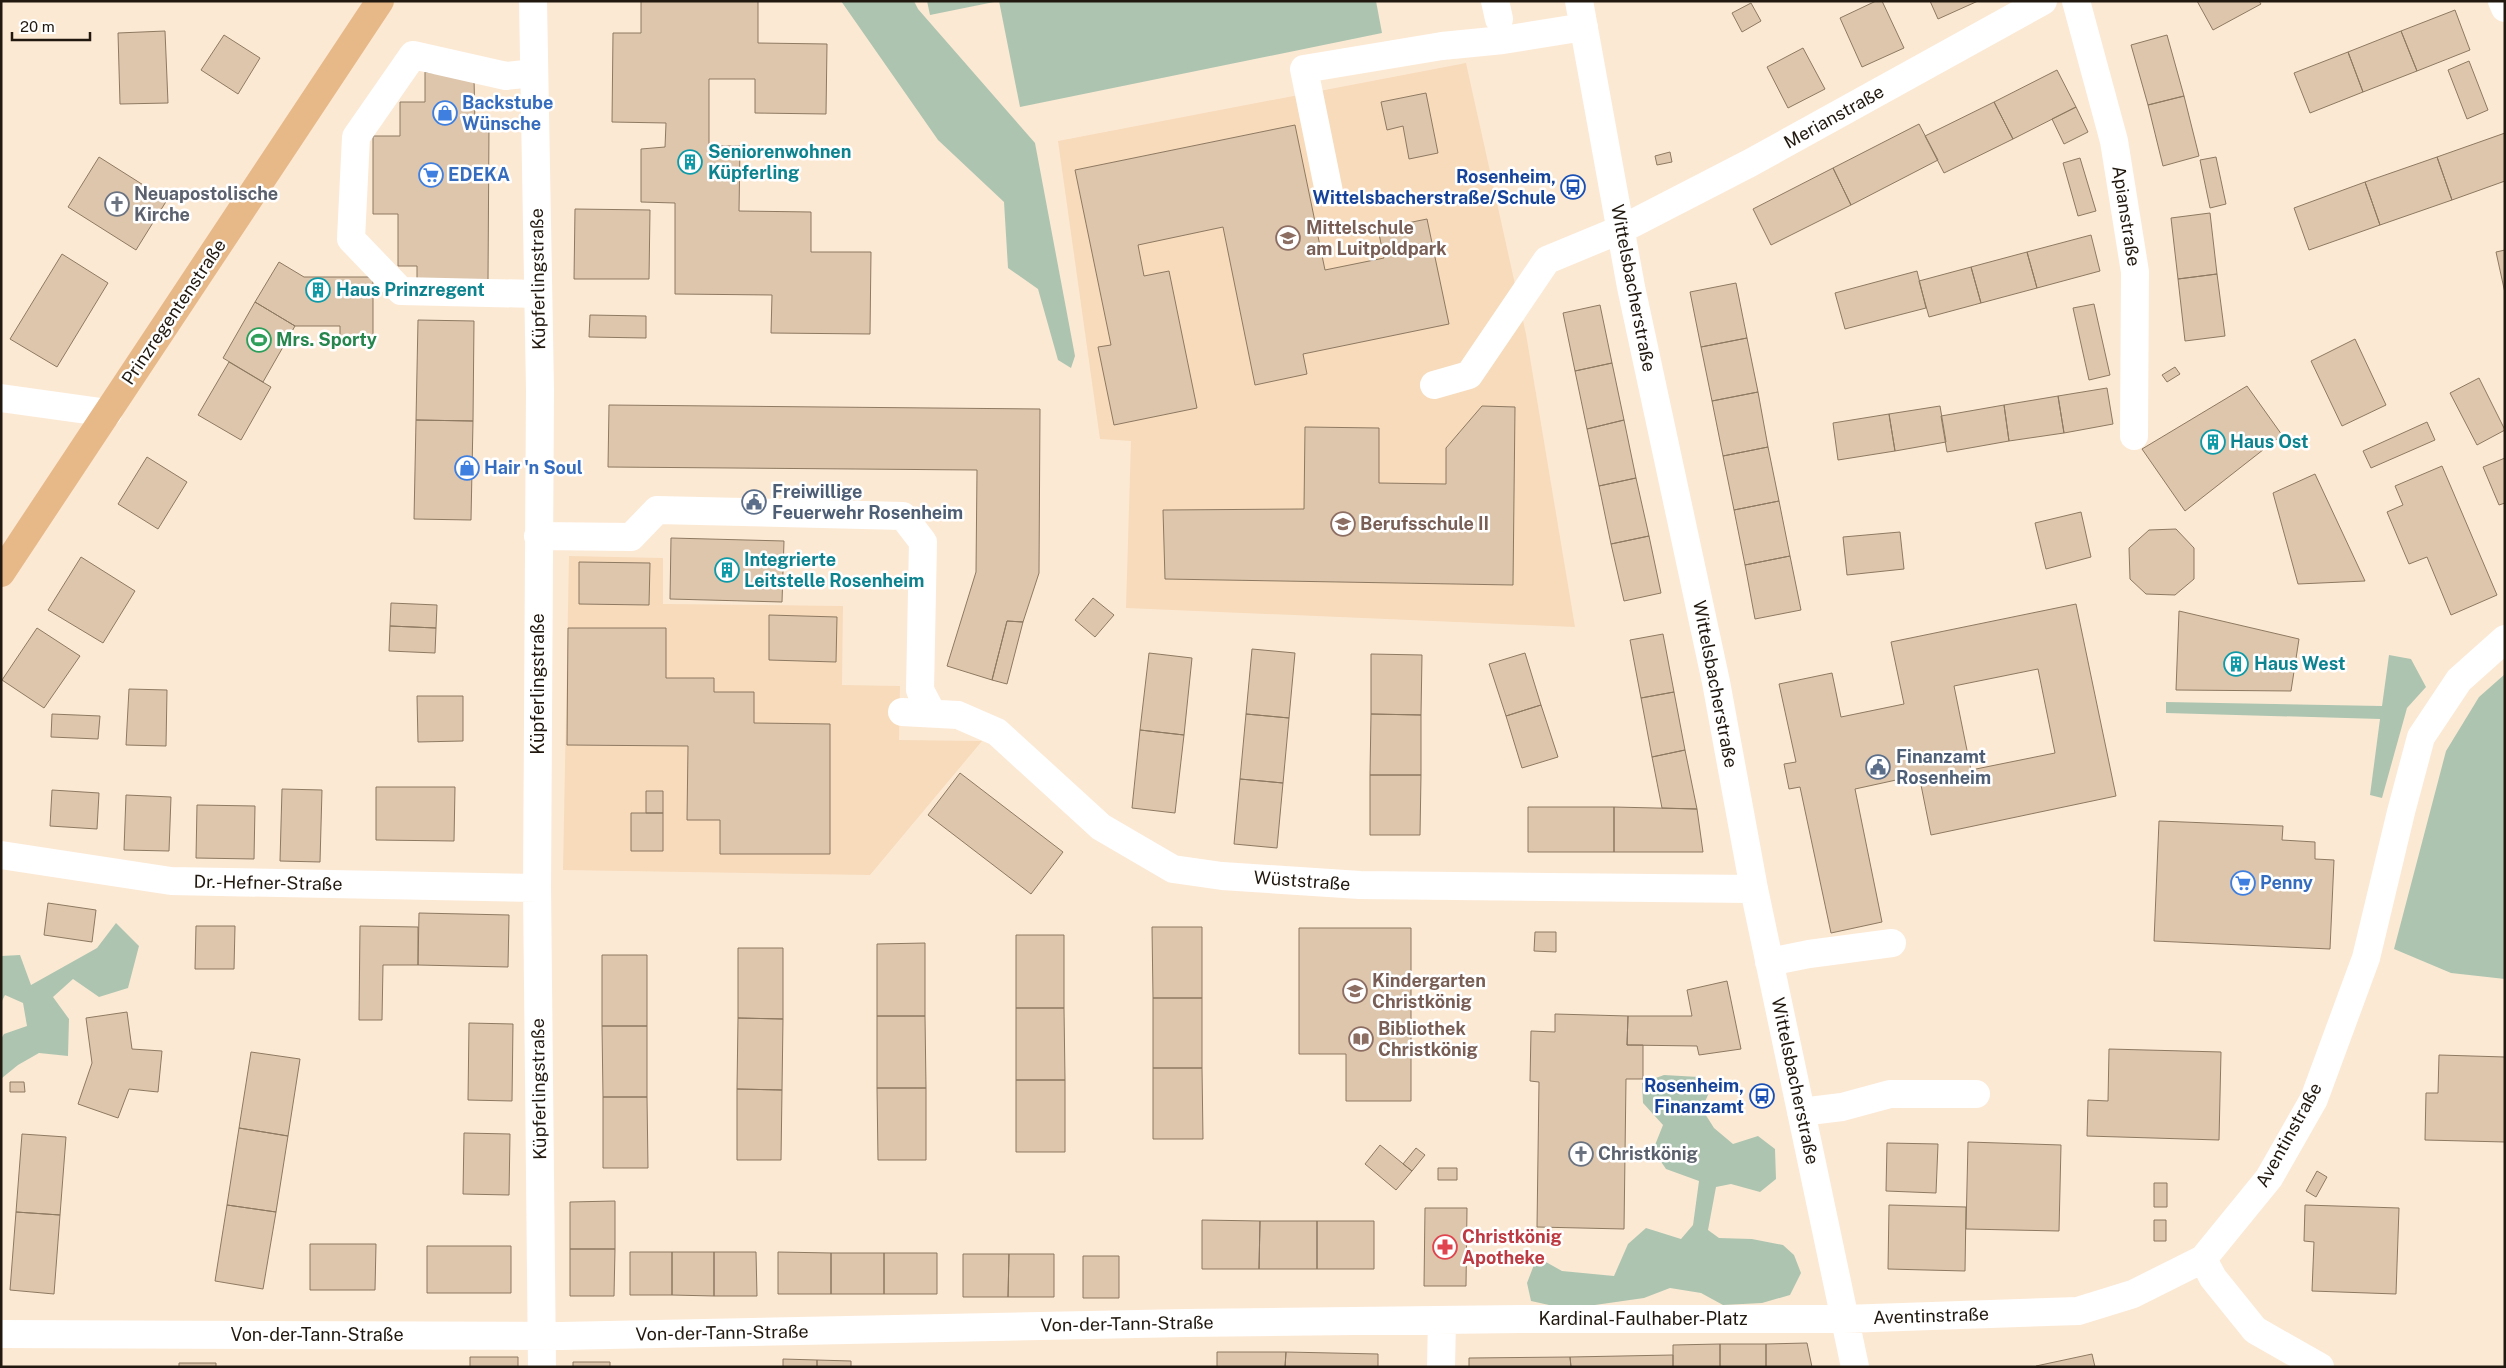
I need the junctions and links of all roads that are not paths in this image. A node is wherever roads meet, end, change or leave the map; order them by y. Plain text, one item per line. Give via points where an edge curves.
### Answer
1 (380, 1) edge
2 (533, 1) edge
3 (2043, 1) edge
4 (2076, 1) edge
5 (2502, 1) edge
6 (2505, 8) edge
7 (1581, 14) edge
8 (534, 73) junction
9 (1330, 192) dead end
10 (1622, 229) junction
11 (537, 294) junction
12 (1434, 385) dead end
13 (1, 398) edge
14 (108, 413) junction
15 (2134, 436) dead end
16 (538, 536) junction
17 (1, 573) edge
18 (2505, 639) edge
19 (902, 712) dead end
20 (932, 713) junction
21 (1, 855) edge
22 (537, 888) junction
23 (1754, 889) junction
24 (1892, 943) dead end
25 (1769, 962) junction
26 (1976, 1094) dead end
27 (1801, 1112) junction
28 (2202, 1258) junction
29 (1844, 1319) junction
30 (1442, 1320) junction
31 (1, 1334) edge
32 (542, 1336) junction
33 (542, 1367) edge
34 (1441, 1367) edge
35 (1855, 1367) edge
36 (2320, 1367) edge

1 - 14 main road, Prinzregentenstraße
2 - 8 street, Küpferlingstraße
3 - 10 street, Merianstraße via 1750,163
4 - 15 street, Apianstraße via 2114,142 2135,272
5 - 6 street
7 - 9 street via 1503,40 1442,46 1304,69
7 - 10 street, Wittelsbacherstraße
8 - 11 street, Küpferlingstraße
8 - 11 street via 506,76 413,55 356,137 351,239 401,291
10 - 12 street, Merianstraße via 1547,260 1469,374
10 - 23 street, Wittelsbacherstraße via 1631,286 1716,682
11 - 16 street, Küpferlingstraße via 540,390
13 - 14 street
14 - 17 main road, Prinzregentenstraße
16 - 20 street via 631,537 657,510 903,516 923,542 920,690
16 - 22 street, Küpferlingstraße
18 - 28 street, Aventinstraße via 2459,680 2421,737 2366,958 2314,1099 2269,1178
19 - 20 street, Wüststraße
20 - 23 street, Wüststraße via 958,715 997,732 1101,827 1173,869 1222,876 1360,885
21 - 22 street, Dr.-Hefner-Straße via 171,881
22 - 32 street, Küpferlingstraße
23 - 25 street, Wittelsbacherstraße
24 - 25 street
25 - 27 street, Wittelsbacherstraße
26 - 27 street via 1890,1094 1842,1107
27 - 29 street, Wittelsbacherstraße
28 - 29 street, Aventinstraße via 2133,1294 2078,1311
28 - 36 street via 2213,1278 2255,1330
29 - 30 street, Kardinal-Faulhaber-Platz
29 - 35 street, Wittelsbacherstraße
30 - 32 street, Von-der-Tann-Straße
30 - 34 street
31 - 32 street, Von-der-Tann-Straße
32 - 33 street, Küpferlingstraße

